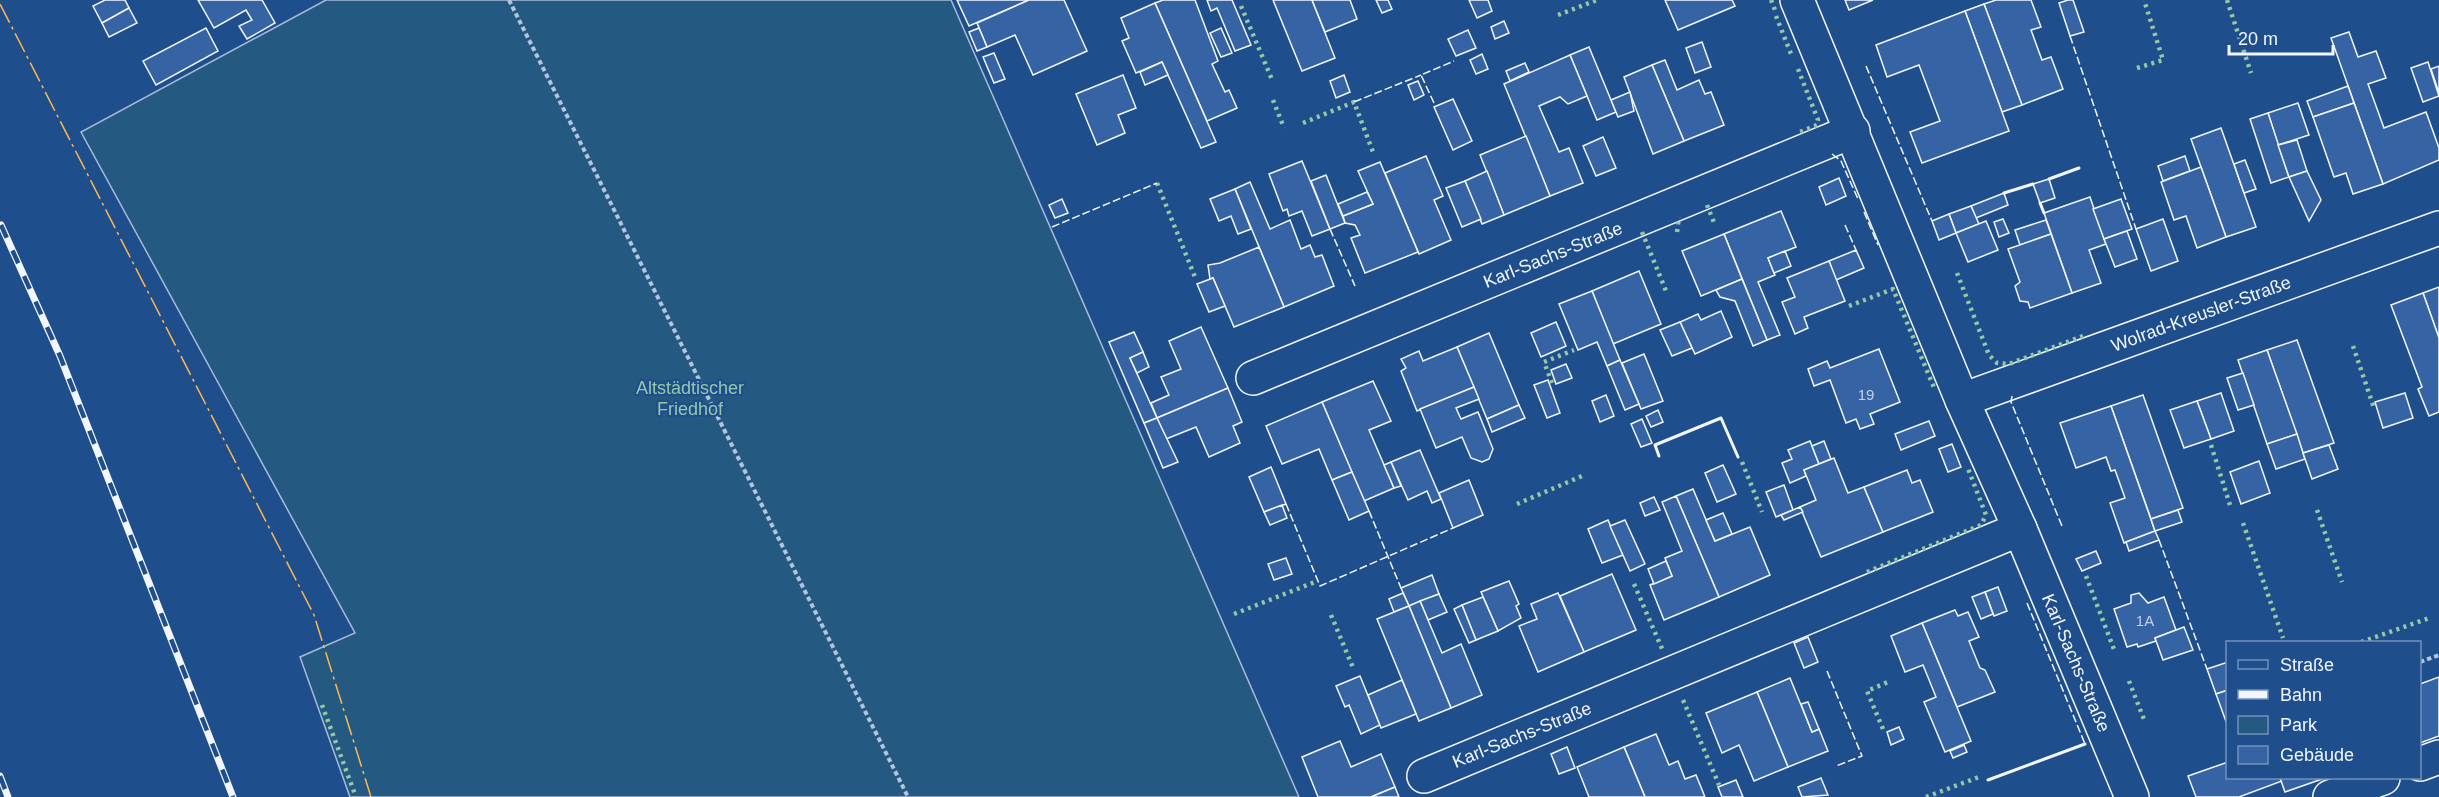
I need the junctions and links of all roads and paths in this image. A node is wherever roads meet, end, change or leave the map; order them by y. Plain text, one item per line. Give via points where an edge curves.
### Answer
1 (510, 0) edge
2 (1797, 0) edge
3 (1853, 131) junction
4 (2439, 228) edge
5 (1253, 378) dead end
6 (1962, 400) junction
7 (2020, 529) junction
8 (2439, 655) edge
9 (2421, 662) edge
10 (2439, 757) edge
11 (2421, 764) edge
12 (1424, 776) dead end
13 (2378, 779) edge
14 (908, 797) edge
15 (2132, 797) edge
16 (2330, 797) edge

1 - 14 path
2 - 3 street, Karl-Sachs-Straße
3 - 5 street, Karl-Sachs-Straße
3 - 6 street, Karl-Sachs-Straße
4 - 6 street, Wolrad-Kreusler-Straße
6 - 7 street, Karl-Sachs-Straße
7 - 12 street, Karl-Sachs-Straße
7 - 15 street, Karl-Sachs-Straße
8 - 9 path
10 - 11 street
13 - 16 street

